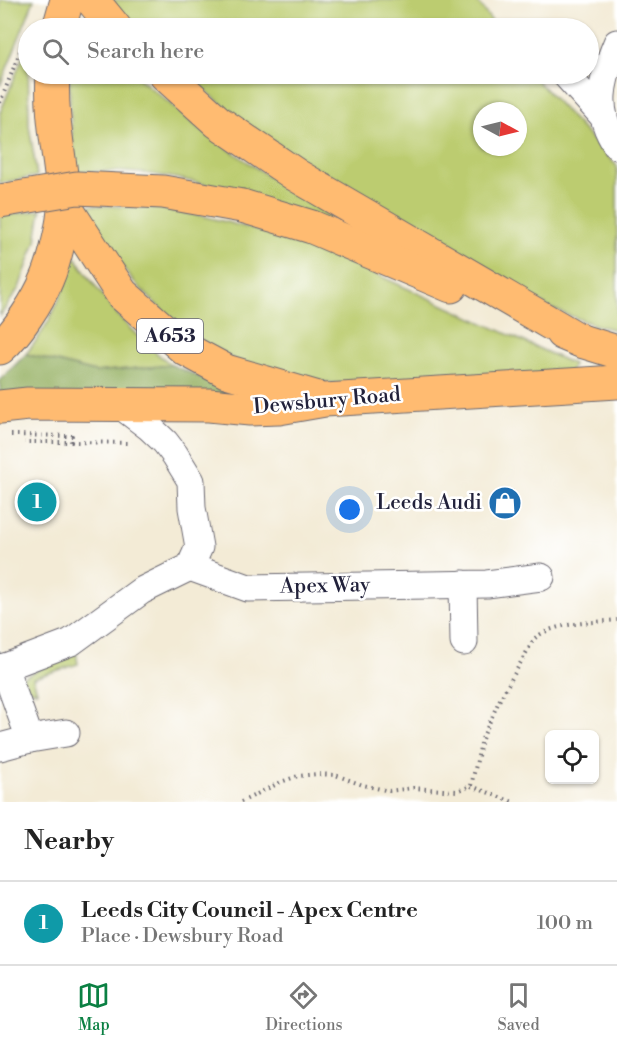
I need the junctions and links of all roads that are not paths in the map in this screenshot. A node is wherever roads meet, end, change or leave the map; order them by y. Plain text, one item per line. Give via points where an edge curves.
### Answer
1 (67, 0) edge
2 (92, 0) edge
3 (62, 18) edge
4 (107, 18) edge
5 (612, 55) edge
6 (599, 69) edge
7 (54, 84) edge
8 (176, 84) edge
9 (575, 84) edge
10 (603, 116) junction
11 (617, 146) edge
12 (0, 201) edge
13 (64, 205) junction
14 (581, 341) junction
15 (0, 348) edge
16 (617, 352) edge
17 (617, 382) edge
18 (325, 400) junction
19 (120, 405) junction
20 (1, 421) edge
21 (190, 567) junction
22 (541, 578) dead end
23 (463, 584) junction
24 (464, 642) dead end
25 (2, 668) edge
26 (66, 733) dead end
27 (30, 739) junction
28 (0, 747) edge

1 - 3 main road
2 - 4 main road
5 - 6 street
5 - 10 street via 601,98
7 - 13 main road, A653
8 - 14 main road via 218,122 296,175
9 - 10 street
10 - 11 street
12 - 14 main road, bridge via 77,188 163,192 242,206 312,227
13 - 15 main road, A653 via 47,279 13,336
13 - 18 main road, A653 via 122,294 185,349 226,371
14 - 16 main road
17 - 18 main road, Dewsbury Road / A653
18 - 19 main road, Dewsbury Road / A653 via 250,409
19 - 20 main road, Dewsbury Road / A653 via 28,404
19 - 21 street via 165,442 191,482 199,547
21 - 23 street, Apex Way via 248,588
21 - 25 street via 141,591 71,642
22 - 23 street, Apex Way
23 - 24 street
25 - 27 street
26 - 27 street
27 - 28 street

